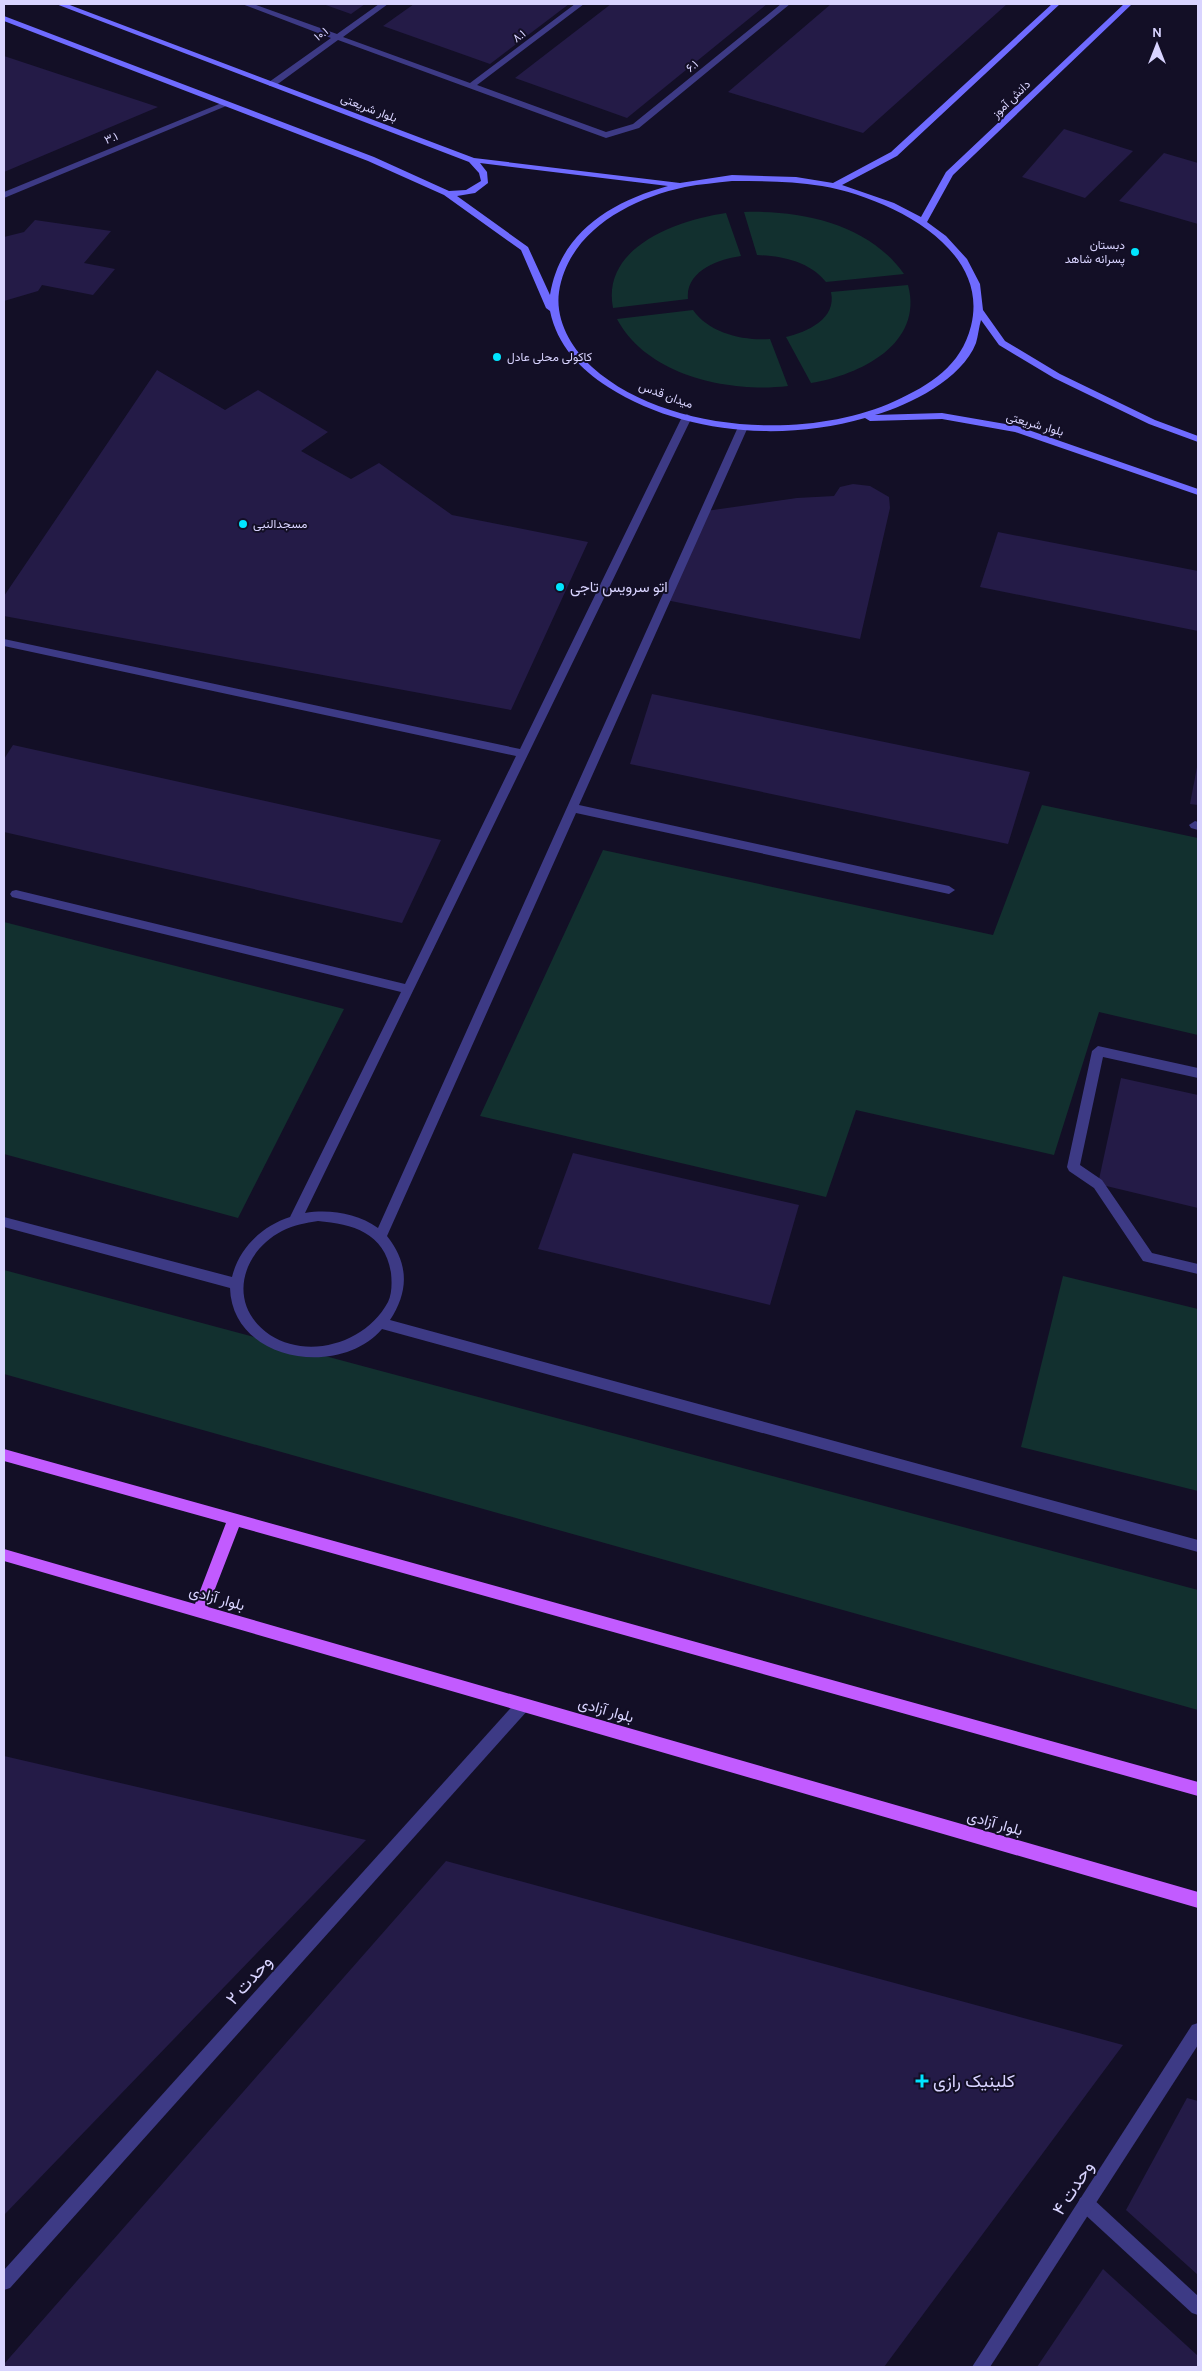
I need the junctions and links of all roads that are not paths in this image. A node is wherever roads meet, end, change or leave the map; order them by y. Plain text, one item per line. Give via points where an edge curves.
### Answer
1 (60, 4) edge
2 (246, 4) edge
3 (384, 4) edge
4 (580, 4) edge
5 (786, 4) edge
6 (1056, 4) edge
7 (1128, 4) edge
8 (4, 18) edge
9 (337, 37) junction
10 (272, 84) junction
11 (471, 86) junction
12 (227, 104) junction
13 (472, 160) junction
14 (682, 185) junction
15 (834, 186) junction
16 (447, 193) junction
17 (4, 195) edge
18 (922, 221) junction
19 (980, 312) junction
20 (554, 313) junction
21 (686, 417) junction
22 (858, 419) junction
23 (743, 427) junction
24 (1198, 440) edge
25 (1198, 492) edge
26 (4, 642) edge
27 (522, 753) junction
28 (573, 808) junction
29 (949, 890) dead end
30 (16, 894) dead end
31 (408, 989) junction
32 (1198, 1073) edge
33 (295, 1220) junction
34 (4, 1222) edge
35 (380, 1237) junction
36 (1198, 1269) edge
37 (236, 1284) junction
38 (380, 1323) junction
39 (4, 1455) edge
40 (235, 1519) junction
41 (1198, 1546) edge
42 (4, 1554) edge
43 (199, 1611) junction
44 (523, 1704) junction
45 (1198, 1789) edge
46 (1198, 1900) edge
47 (1198, 2031) edge
48 (1086, 2204) junction
49 (4, 2282) edge
50 (1198, 2307) edge
51 (980, 2367) edge

1 - 10 main road, بلوار شریعتی
2 - 9 street
3 - 9 street, ۱۰.۱
4 - 11 street, ۸.۱
5 - 11 street, ۶.۱ via 636,126 606,135
6 - 15 main road via 894,154
7 - 18 main road, دانش آموز via 949,174
8 - 12 main road
9 - 10 street, ۱۰.۱
9 - 11 street
10 - 13 main road, بلوار شریعتی
12 - 16 main road via 371,159
12 - 17 street, ۳.۱
13 - 14 main road, بلوار شریعتی
13 - 16 main road via 483,172 485,181 476,190
14 - 15 main road, میدان قدس via 732,178 784,178
14 - 20 main road, میدان قدس via 636,200 597,222 569,248 554,280
15 - 18 main road, میدان قدس via 882,200
16 - 20 main road via 525,248
18 - 19 main road, میدان قدس via 954,248 974,279
19 - 22 main road, میدان قدس via 970,345 946,375 908,401
19 - 24 main road via 1002,343 1057,376 1152,422
20 - 21 main road, میدان قدس via 567,345 595,374 636,399
21 - 23 main road, میدان قدس
21 - 27 street
22 - 23 main road, میدان قدس via 802,427
22 - 25 main road, بلوار شریعتی via 942,416 1017,429
23 - 28 street
26 - 27 street
27 - 31 street
28 - 29 street
28 - 35 street
30 - 31 street
31 - 33 street
32 - 36 street via 1098,1050 1073,1167 1098,1184 1148,1256
33 - 35 street via 318,1216 341,1218 362,1224
33 - 37 street via 272,1230 254,1245 242,1264
34 - 37 street
35 - 38 street via 394,1256 398,1279 395,1302
37 - 38 street via 238,1305 248,1324 265,1339 287,1349 312,1352 337,1349 361,1339
38 - 41 street
39 - 40 main road
40 - 43 main road
40 - 45 main road
42 - 43 main road, بلوار آزادی
43 - 44 main road, بلوار آزادی
44 - 46 main road, بلوار آزادی
44 - 49 street, وحدت ۲
47 - 48 street, وحدت ۴
48 - 50 street
48 - 51 street, وحدت ۴

